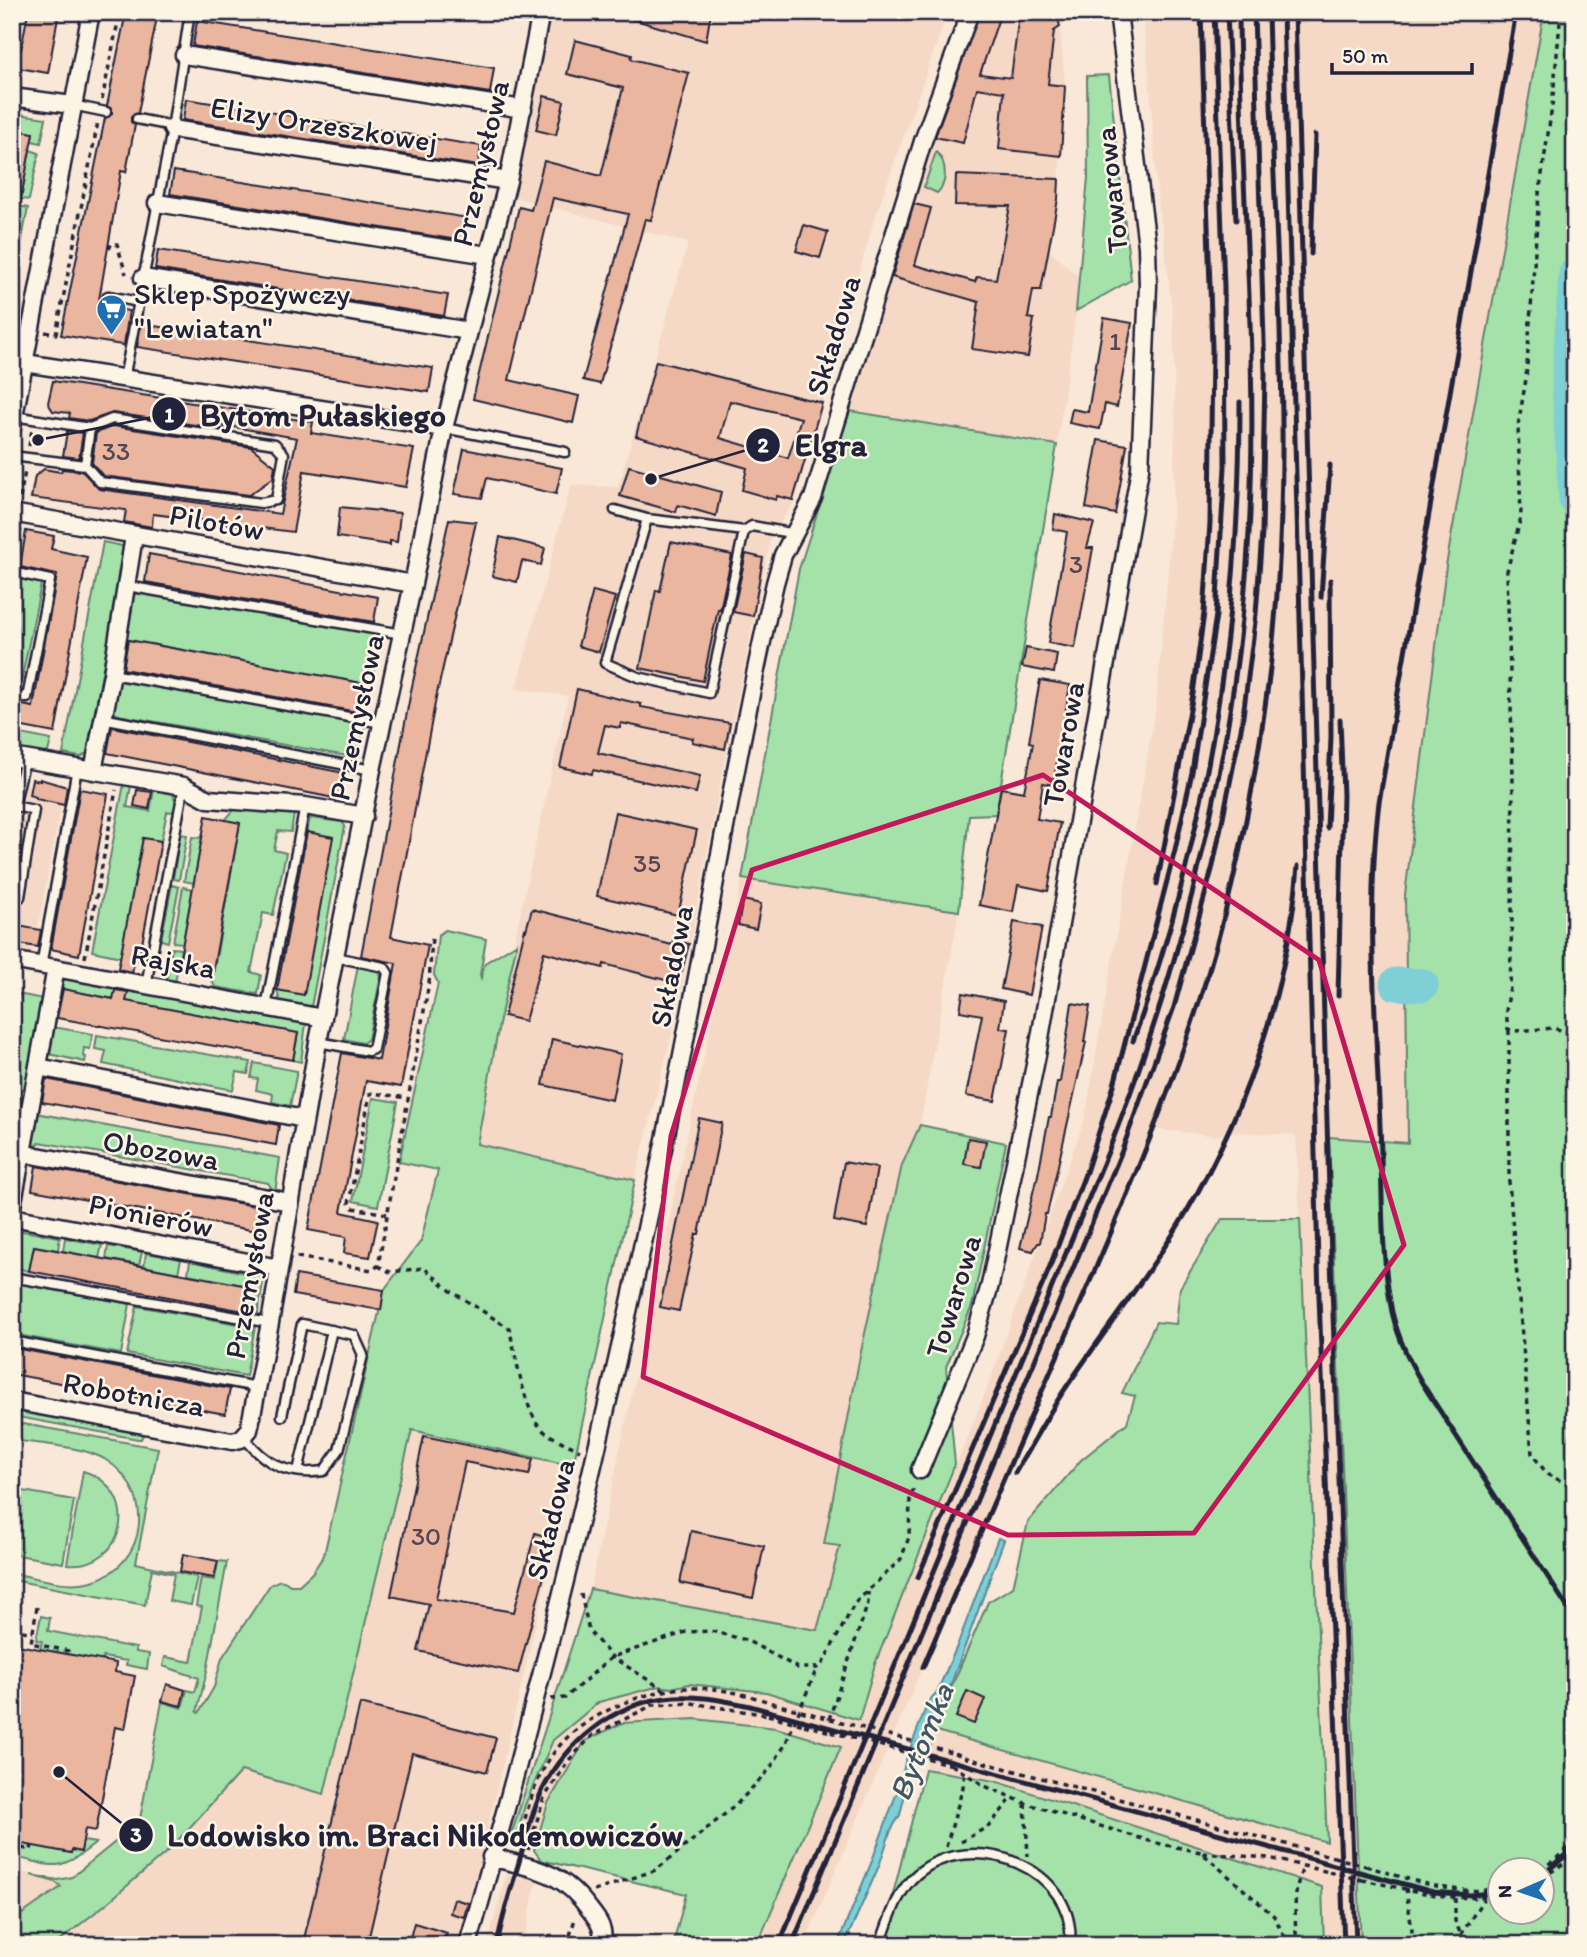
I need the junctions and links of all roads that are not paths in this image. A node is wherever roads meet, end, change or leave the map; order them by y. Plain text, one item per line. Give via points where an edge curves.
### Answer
1 (91, 12) edge
2 (190, 12) edge
3 (541, 12) edge
4 (970, 12) edge
5 (1118, 12) edge
6 (184, 55) junction
7 (12, 97) edge
8 (72, 105) junction
9 (523, 108) junction
10 (103, 112) road end
11 (137, 119) dead end
12 (172, 128) junction
13 (508, 181) junction
14 (157, 203) junction
15 (488, 255) junction
16 (135, 277) junction
17 (108, 296) dead end
18 (139, 302) junction
19 (469, 331) junction
20 (18, 362) edge
21 (124, 379) junction
22 (13, 421) edge
23 (90, 428) junction
24 (444, 428) junction
25 (565, 452) dead end
26 (12, 456) edge
27 (85, 465) junction
28 (615, 510) dead end
29 (16, 514) edge
30 (647, 519) junction
31 (744, 531) junction
32 (796, 534) junction
33 (134, 536) junction
34 (13, 572) edge
35 (413, 584) junction
36 (127, 586) junction
37 (402, 634) junction
38 (112, 674) junction
39 (12, 695) edge
40 (102, 718) junction
41 (382, 723) junction
42 (19, 758) edge
43 (85, 769) junction
44 (372, 770) junction
45 (184, 786) junction
46 (305, 806) junction
47 (364, 816) junction
48 (20, 897) dead end
49 (335, 957) junction
50 (12, 960) edge
51 (48, 967) junction
52 (146, 985) junction
53 (266, 1007) junction
54 (323, 1018) junction
55 (318, 1042) junction
56 (37, 1067) junction
57 (304, 1119) junction
58 (21, 1153) junction
59 (290, 1202) junction
60 (12, 1207) edge
61 (12, 1217) edge
62 (280, 1261) junction
63 (12, 1277) edge
64 (270, 1323) junction
65 (332, 1330) junction
66 (12, 1341) edge
67 (257, 1387) junction
68 (12, 1401) edge
69 (282, 1416) dead end
70 (244, 1437) junction
71 (920, 1470) road end
72 (298, 1471) junction
73 (491, 1857) junction
74 (468, 1945) edge
75 (602, 1945) edge
76 (880, 1945) edge
77 (1070, 1945) edge

1 - 8 street
2 - 6 lane
3 - 9 street, Przemysłowa
4 - 32 street, Składowa via 923,141 813,498
5 - 71 street, Towarowa via 1147,246 1140,469 1037,1055 990,1285 975,1336
6 - 9 street
6 - 12 lane
7 - 8 street
8 - 10 lane
8 - 20 street via 30,329
9 - 13 street, Przemysłowa
11 - 12 lane
12 - 13 street, Elizy Orzeszkowej
12 - 14 lane
13 - 15 street, Przemysłowa
14 - 15 street
14 - 16 lane
15 - 19 street, Przemysłowa
16 - 18 lane
16 - 19 street
17 - 18 lane
18 - 21 lane
19 - 24 street, Przemysłowa
20 - 21 street
20 - 22 street
21 - 24 street
22 - 23 lane via 33,419
23 - 27 lane
23 - 27 lane via 111,419 275,444 284,454 276,499 261,503 100,482
24 - 25 lane
24 - 35 street, Przemysłowa
26 - 27 lane
28 - 30 lane
29 - 33 street, Pilotów
30 - 31 lane
30 - 31 lane via 606,663 638,677 709,693
31 - 32 lane via 752,526
32 - 73 street, Składowa via 783,555 769,609 668,1126 589,1479 512,1791
33 - 35 street, Pilotów
33 - 36 street
34 - 39 lane via 50,580 27,698
35 - 37 street, Przemysłowa
36 - 37 lane
36 - 38 street
37 - 41 street, Przemysłowa
38 - 40 street
38 - 41 lane
40 - 43 street
40 - 44 lane
41 - 44 street, Przemysłowa
42 - 43 street
42 - 48 lane via 15,806 34,810
43 - 45 street
43 - 51 lane
44 - 47 street, Przemysłowa
45 - 46 street via 208,799
45 - 52 lane
46 - 47 street
46 - 53 lane
47 - 49 street, Przemysłowa
49 - 54 street, Przemysłowa
49 - 55 lane via 384,967 388,973 373,1049
50 - 51 street, Rajska
51 - 52 street, Rajska
51 - 56 street
52 - 53 street, Rajska
53 - 54 street, Rajska
54 - 55 street, Przemysłowa
55 - 57 street, Przemysłowa
56 - 57 street
56 - 58 street
57 - 59 street, Przemysłowa
58 - 59 street, Obozowa
58 - 60 street
59 - 62 street, Przemysłowa
61 - 62 street, Pionierów
62 - 64 street, Przemysłowa
63 - 64 lane
64 - 67 street, Przemysłowa
65 - 69 lane via 302,1324
65 - 72 lane
65 - 72 lane via 354,1335 363,1354 339,1450 324,1471
66 - 67 lane
67 - 70 street, Przemysłowa
68 - 70 street, Robotnicza via 232,1441
70 - 72 lane via 275,1466
73 - 74 street, Składowa
73 - 75 street via 568,1883 601,1925
76 - 77 lane via 907,1885 930,1864 961,1855 991,1855 1043,1877 1062,1901 1070,1923

